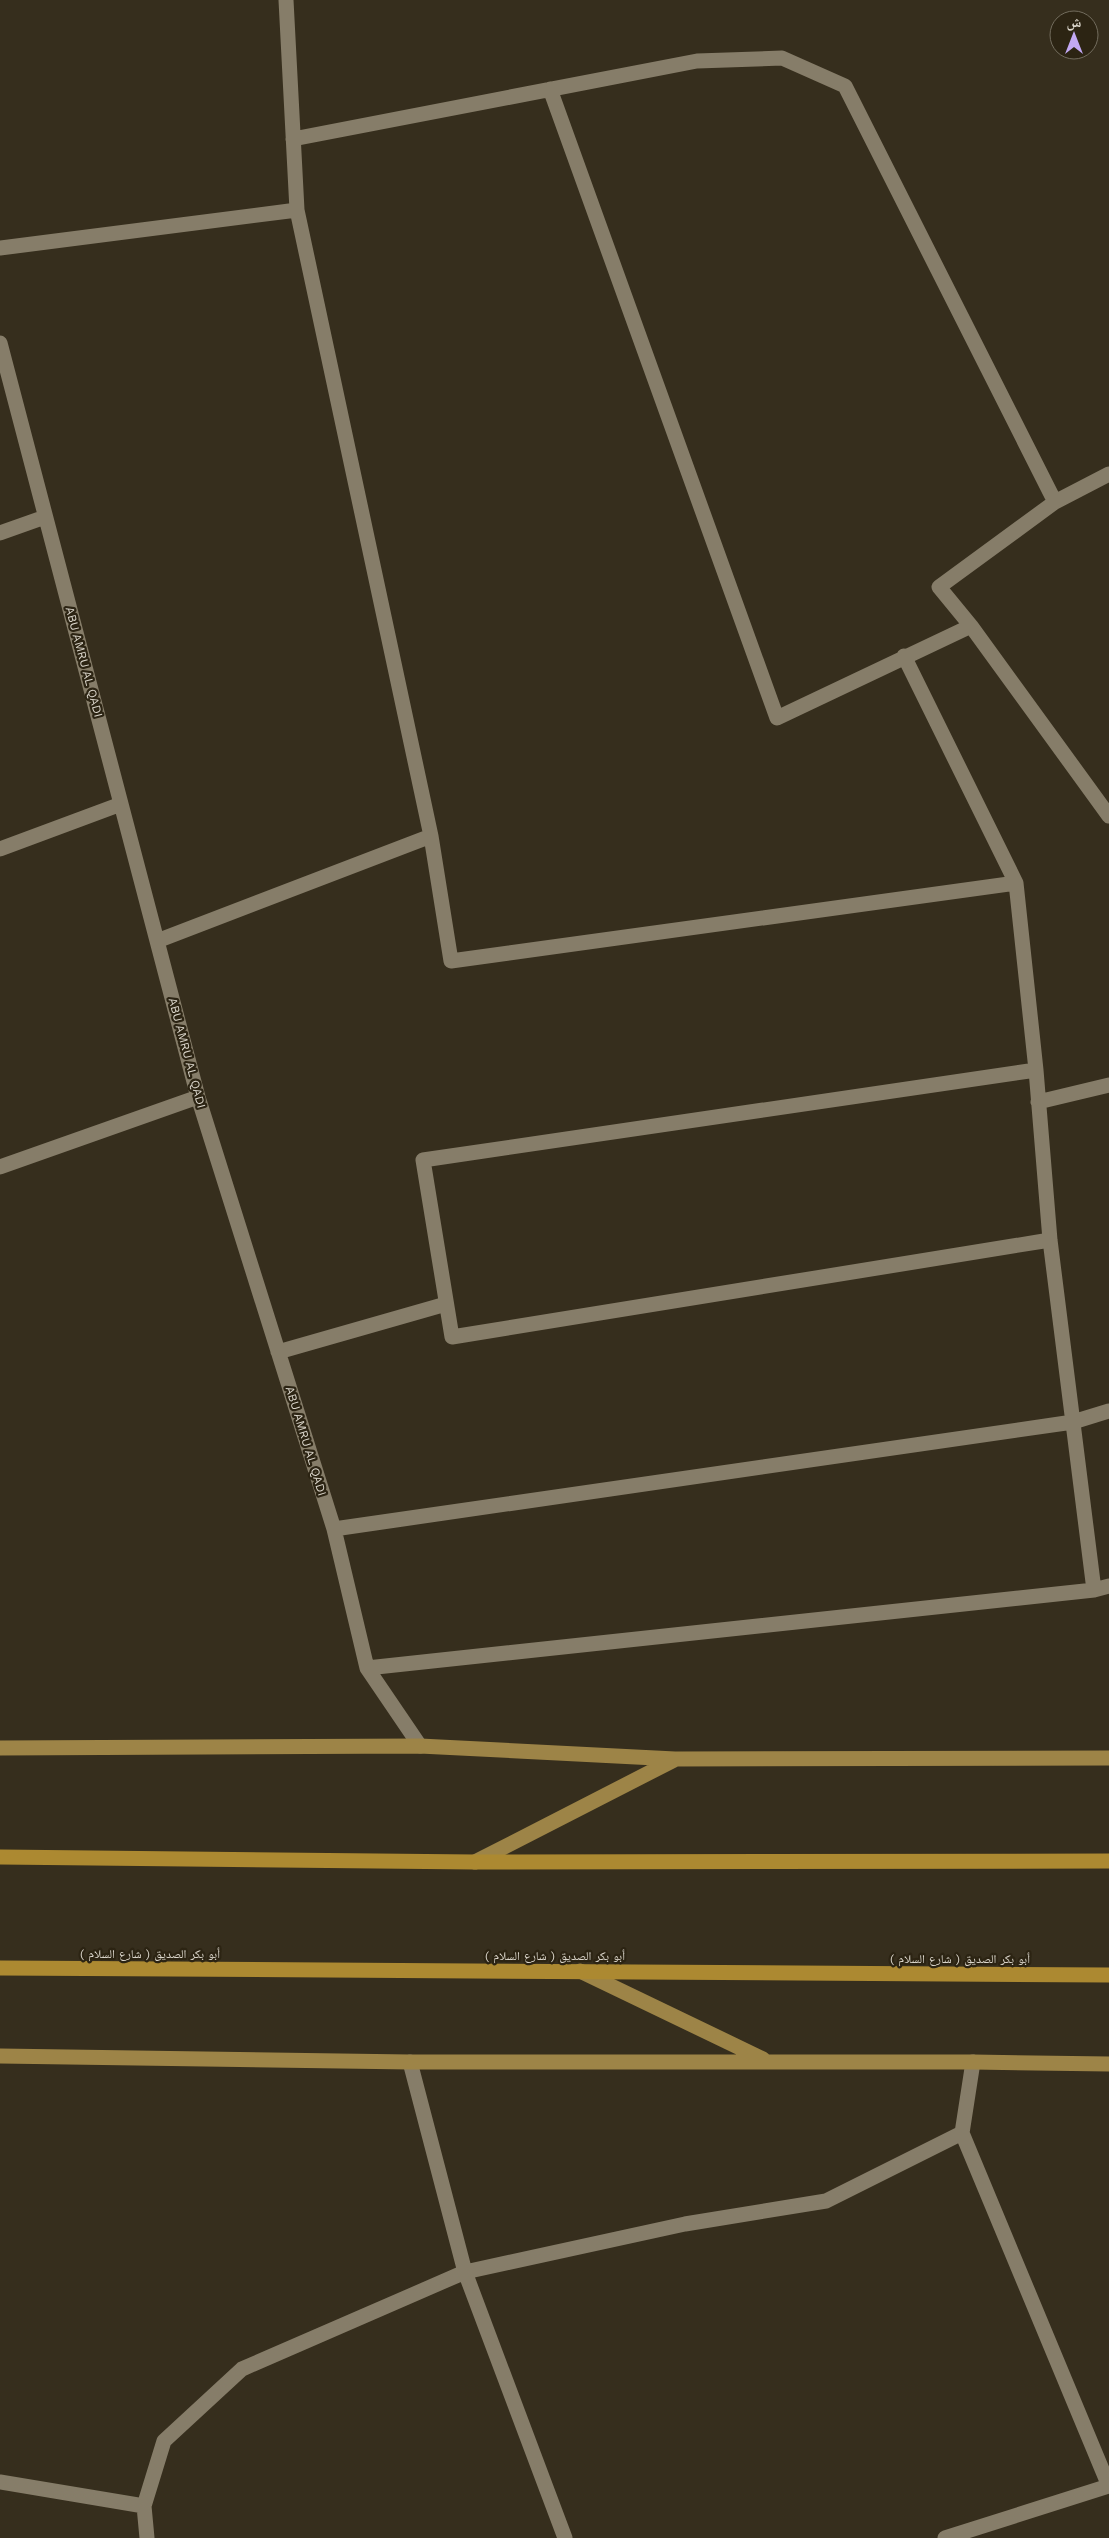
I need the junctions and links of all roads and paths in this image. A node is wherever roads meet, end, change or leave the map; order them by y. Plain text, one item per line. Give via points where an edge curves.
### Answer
1 (286, 0) edge
2 (550, 89) junction
3 (293, 139) junction
4 (297, 210) junction
5 (0, 248) edge
6 (0, 343) edge
7 (1109, 474) edge
8 (1056, 502) junction
9 (46, 517) junction
10 (0, 533) edge
11 (971, 626) junction
12 (904, 656) junction
13 (121, 804) junction
14 (1109, 815) edge
15 (431, 836) junction
16 (0, 849) edge
17 (1016, 883) junction
18 (157, 941) junction
19 (1036, 1070) junction
20 (1109, 1085) edge
21 (198, 1097) junction
22 (1038, 1102) junction
23 (0, 1167) edge
24 (1050, 1240) junction
25 (446, 1304) junction
26 (278, 1352) junction
27 (1109, 1410) edge
28 (1072, 1422) junction
29 (334, 1529) junction
30 (1109, 1586) edge
31 (1094, 1590) junction
32 (367, 1668) junction
33 (420, 1746) junction
34 (0, 1748) edge
35 (1109, 1758) edge
36 (676, 1759) junction
37 (0, 1857) edge
38 (1109, 1861) edge
39 (475, 1862) junction
40 (0, 1968) edge
41 (580, 1971) junction
42 (1109, 1975) edge
43 (0, 2056) edge
44 (410, 2062) junction
45 (768, 2062) junction
46 (973, 2062) junction
47 (1109, 2064) edge
48 (962, 2133) junction
49 (466, 2272) junction
50 (0, 2482) edge
51 (1109, 2486) edge
52 (144, 2506) junction
53 (147, 2538) edge
54 (565, 2538) edge
55 (945, 2538) edge

1 - 3 street
2 - 3 street
2 - 8 street via 697,61 782,58 845,86
2 - 12 street via 777,718
3 - 4 street
4 - 5 street
4 - 15 street
6 - 9 street, ABU AMRU AL QADI
7 - 8 street
8 - 11 street via 939,587
9 - 10 street
9 - 13 street, ABU AMRU AL QADI
11 - 12 street
11 - 14 street
12 - 17 street
13 - 16 street
13 - 18 street, ABU AMRU AL QADI
15 - 17 street via 451,961
15 - 18 street
17 - 19 street
18 - 21 street, ABU AMRU AL QADI
19 - 22 street
19 - 25 street via 423,1160
20 - 22 street
21 - 23 street
21 - 26 street, ABU AMRU AL QADI
22 - 24 street
24 - 25 street via 452,1337
24 - 28 street
25 - 26 street
26 - 29 street, ABU AMRU AL QADI
27 - 28 street
28 - 29 street
28 - 31 street
29 - 32 street, ABU AMRU AL QADI
30 - 31 street
31 - 32 street
32 - 33 street, ABU AMRU AL QADI
33 - 34 main road
33 - 36 main road
35 - 36 main road
36 - 39 main road
37 - 39 highway
38 - 39 highway
40 - 41 highway, ( شارع السلام ) أبو بكر الصديق
41 - 42 highway, ( شارع السلام ) أبو بكر الصديق
41 - 45 main road
43 - 44 main road
44 - 45 main road
44 - 49 street
45 - 46 main road
46 - 47 main road
46 - 48 street
48 - 49 street via 826,2201 685,2224
48 - 51 street
49 - 52 street via 242,2369 164,2441
49 - 54 street
50 - 52 street
51 - 55 street
52 - 53 street

